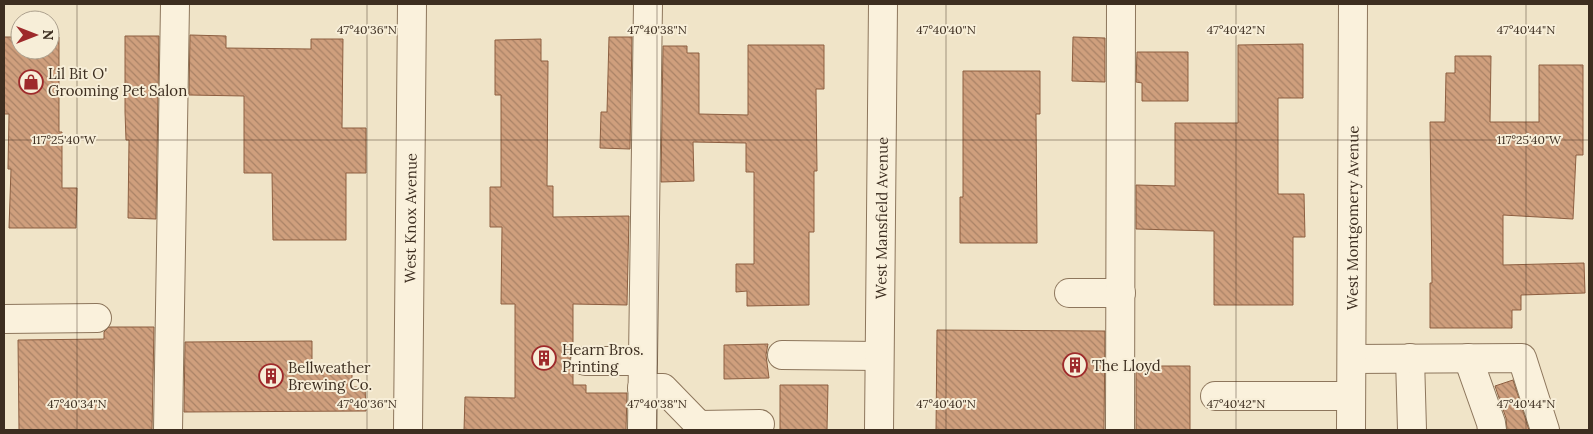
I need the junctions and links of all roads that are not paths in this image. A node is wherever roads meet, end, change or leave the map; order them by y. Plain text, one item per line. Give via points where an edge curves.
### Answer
1 (175, 4) edge
2 (412, 4) edge
3 (648, 4) edge
4 (883, 4) edge
5 (1121, 4) edge
6 (1353, 4) edge
7 (1069, 293) dead end
8 (1121, 293) junction
9 (97, 318) dead end
10 (4, 319) edge
11 (782, 355) dead end
12 (879, 356) junction
13 (1410, 358) junction
14 (1468, 358) junction
15 (1352, 359) junction
16 (584, 361) dead end
17 (643, 361) junction
18 (642, 388) junction
19 (1215, 396) dead end
20 (1351, 396) junction
21 (760, 424) dead end
22 (168, 430) edge
23 (408, 430) edge
24 (642, 430) edge
25 (879, 430) edge
26 (1120, 430) edge
27 (1351, 430) edge
28 (1412, 430) edge
29 (1492, 430) edge
30 (1545, 430) edge

1 - 22 street
2 - 23 street, West Knox Avenue
3 - 17 street
4 - 12 street, West Mansfield Avenue
5 - 8 street
6 - 15 street, West Montgomery Avenue
7 - 8 street
8 - 26 street
9 - 10 street
11 - 12 street
12 - 25 street, West Mansfield Avenue
13 - 14 street
13 - 15 street
13 - 28 street
14 - 29 street
14 - 30 street via 1522,358
15 - 20 street, West Montgomery Avenue
16 - 17 street
17 - 18 street
18 - 21 street via 663,388 699,425
18 - 24 street
19 - 20 street
20 - 27 street, West Montgomery Avenue

